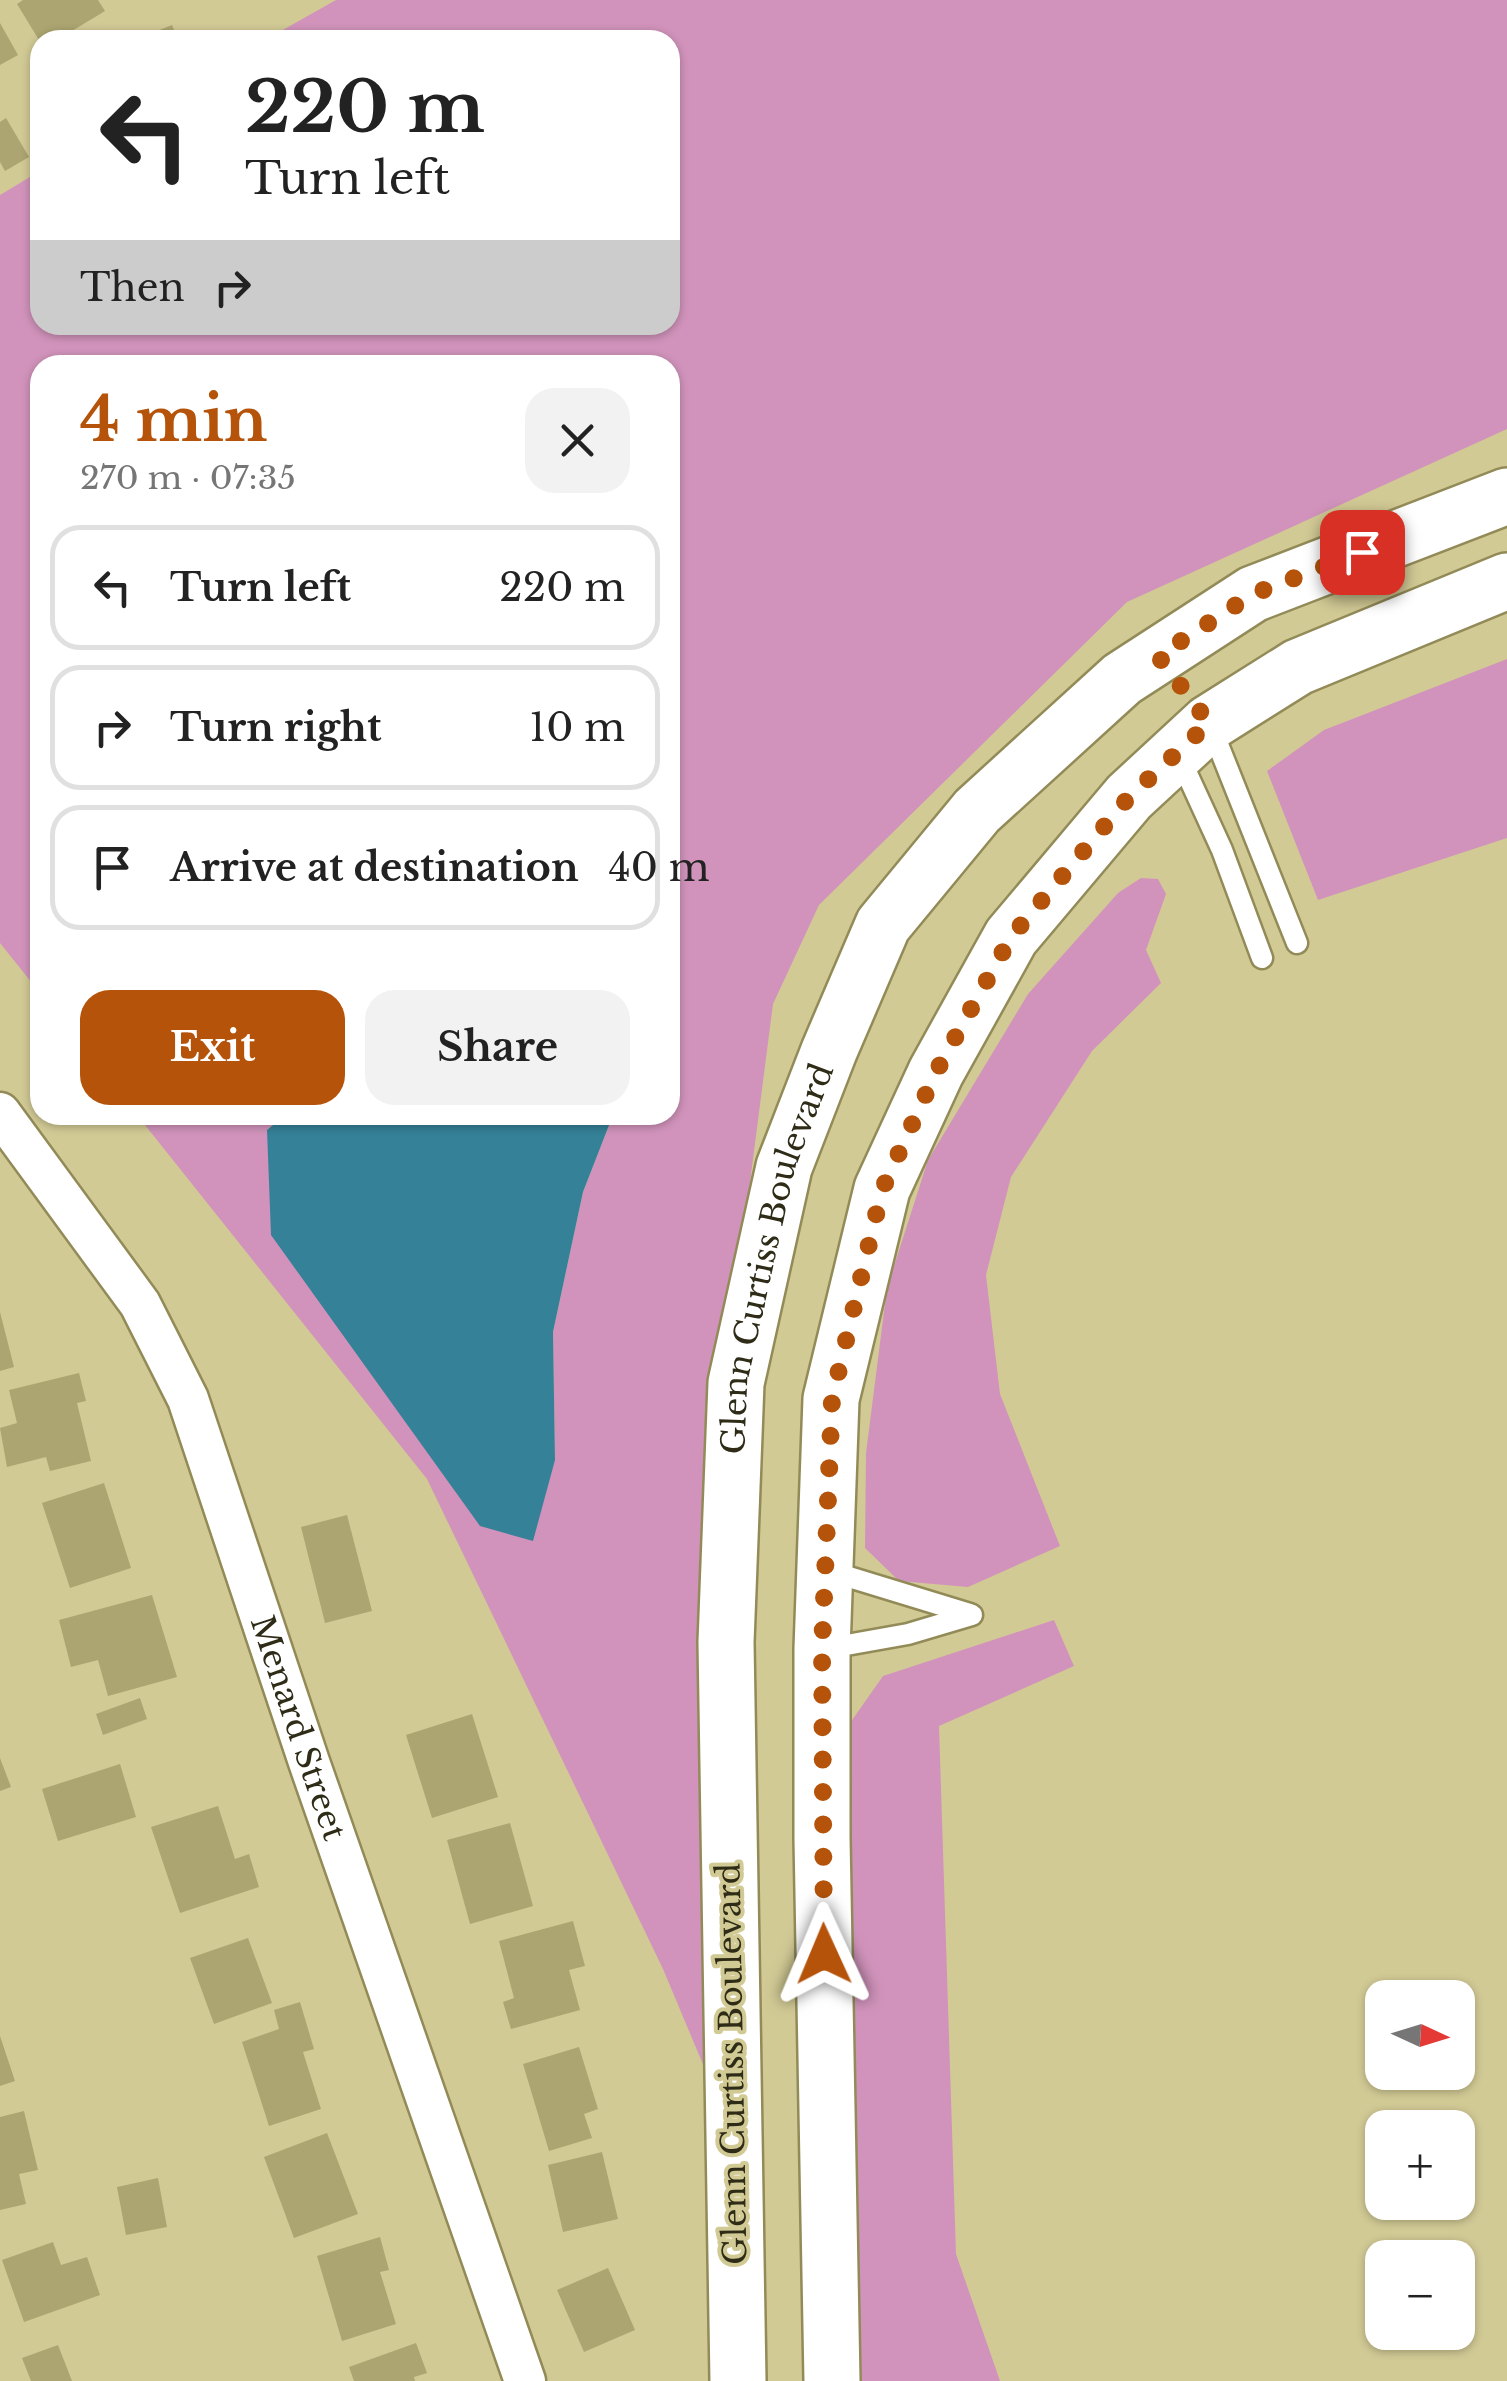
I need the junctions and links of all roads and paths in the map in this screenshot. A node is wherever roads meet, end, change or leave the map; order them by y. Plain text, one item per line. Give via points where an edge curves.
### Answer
1 (1507, 496) edge
2 (1507, 581) edge
3 (1158, 656) junction
4 (1193, 738) junction
5 (1297, 944) dead end
6 (1262, 958) dead end
7 (0, 1112) edge
8 (826, 1570) junction
9 (822, 1649) junction
10 (526, 2381) edge
11 (738, 2381) edge
12 (832, 2381) edge

1 - 3 main road, Glenn Curtiss Boulevard via 1253,594
2 - 4 main road via 1298,667
3 - 4 main road
3 - 11 main road, Glenn Curtiss Boulevard via 1122,679 977,811 883,925 784,1167 736,1383 726,1662
4 - 5 lane
4 - 6 lane via 1222,850
4 - 8 main road via 1129,797 1011,937 936,1072 882,1190 832,1399
7 - 10 street, Menard Street via 140,1304 188,1398
8 - 9 main road
8 - 9 lane via 972,1614
9 - 12 main road

